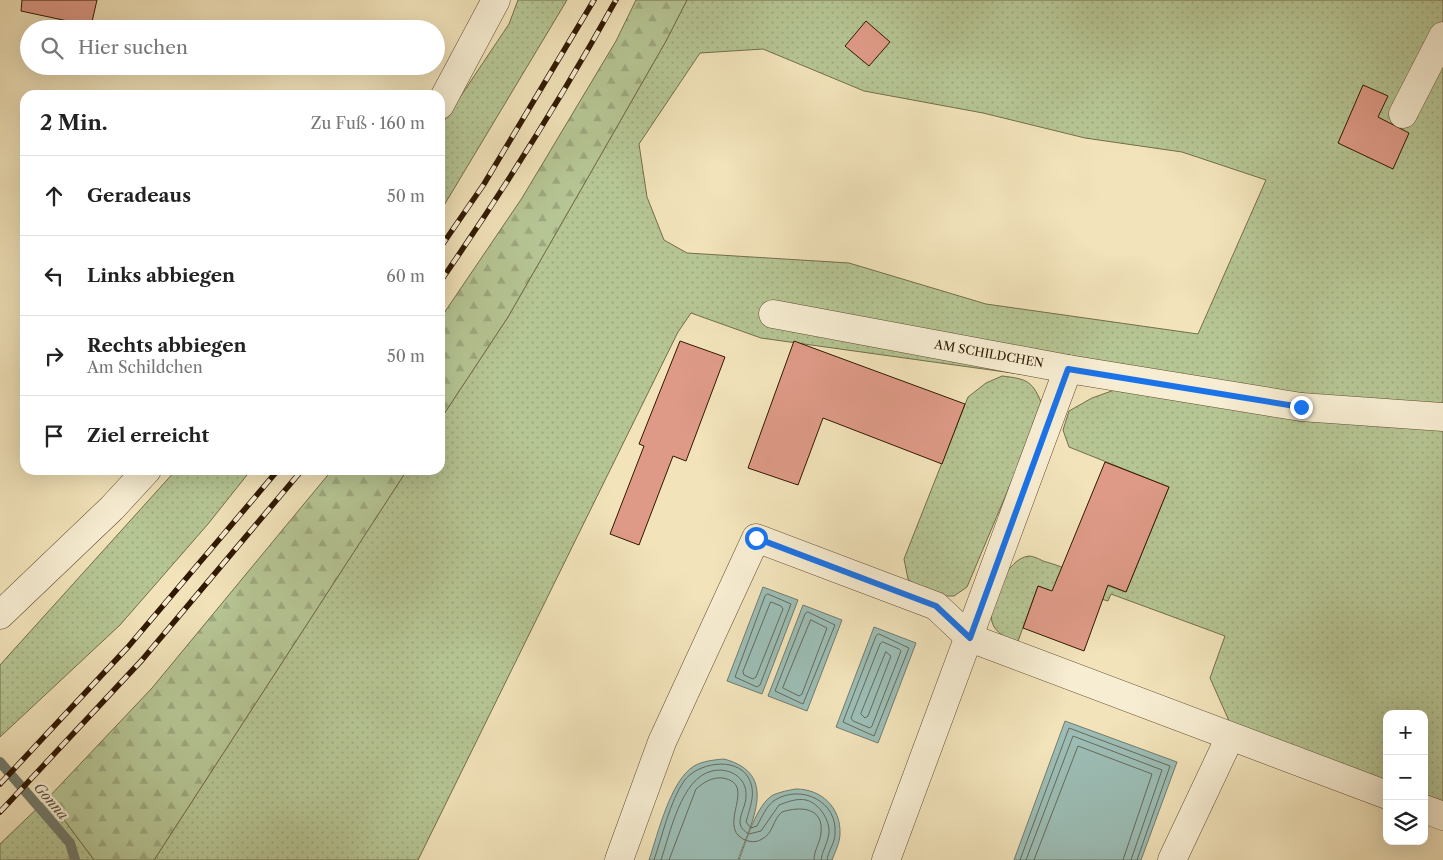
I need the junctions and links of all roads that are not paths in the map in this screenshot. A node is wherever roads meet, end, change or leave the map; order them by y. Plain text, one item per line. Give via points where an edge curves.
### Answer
1 (496, 0) edge
2 (1443, 36) edge
3 (445, 96) edge
4 (1403, 114) dead end
5 (773, 314) dead end
6 (1068, 369) junction
7 (1443, 416) edge
8 (142, 475) edge
9 (0, 615) edge
10 (970, 638) junction
11 (1230, 737) junction
12 (1383, 794) edge
13 (1428, 810) edge
14 (1443, 816) edge
15 (619, 860) edge
16 (886, 860) edge
17 (1172, 860) edge

1 - 3 street
2 - 4 street
5 - 6 street, AM SCHILDCHEN
6 - 7 street, AM SCHILDCHEN via 1301,407
6 - 10 street
8 - 9 street
10 - 11 street
10 - 15 street via 936,606 756,538 662,742
10 - 16 street
11 - 12 street
11 - 17 street
13 - 14 street

